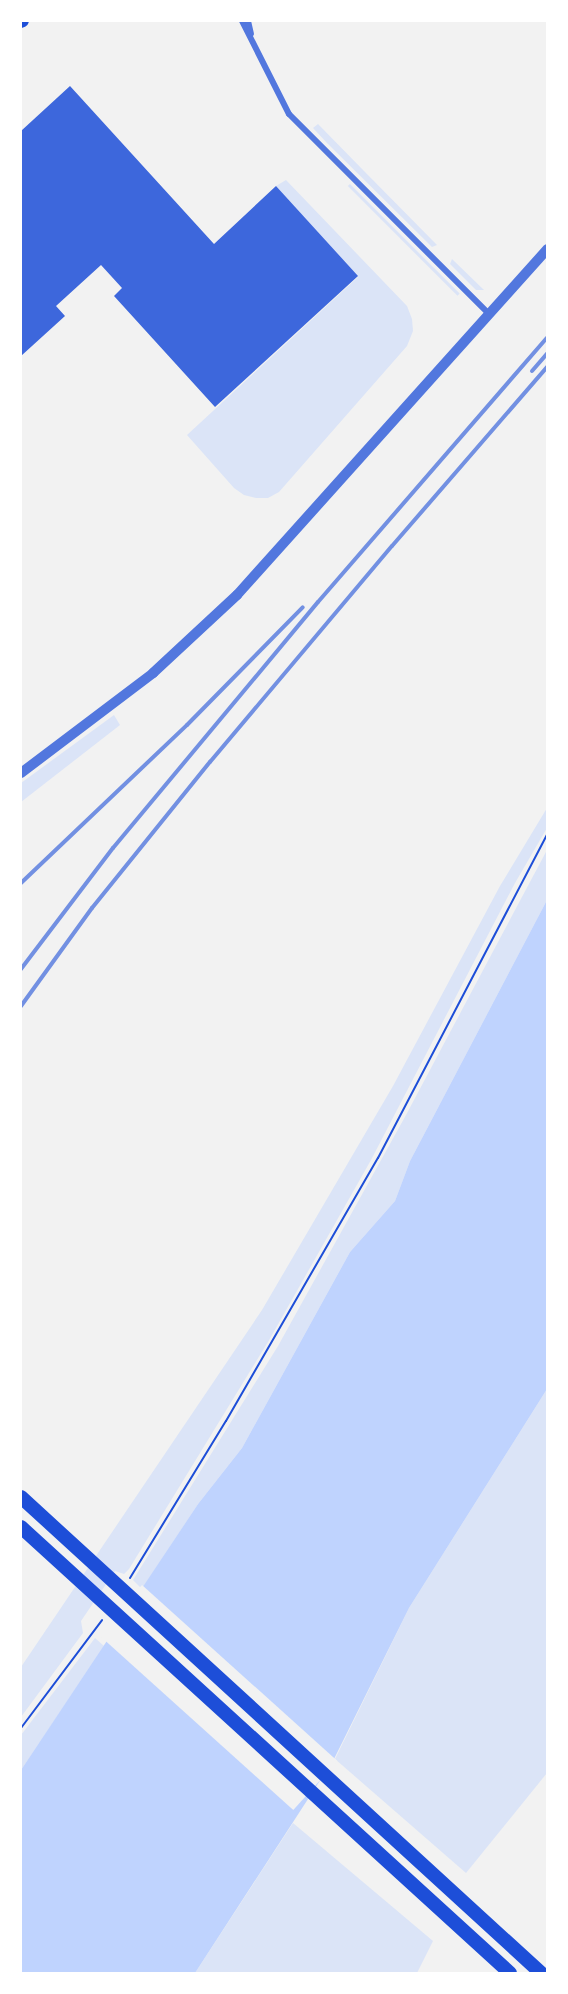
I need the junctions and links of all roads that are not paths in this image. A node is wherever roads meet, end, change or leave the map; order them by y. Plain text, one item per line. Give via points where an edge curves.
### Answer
1 (242, 21) edge
2 (248, 21) edge
3 (255, 46) junction
4 (547, 249) edge
5 (488, 313) junction
6 (21, 773) edge
7 (21, 1497) edge
8 (21, 1527) edge
9 (510, 1973) edge
10 (541, 1973) edge

1 - 3 street
2 - 3 street
3 - 5 street via 289,114
4 - 5 street
5 - 6 street via 237,595 194,638 116,703
7 - 10 highway
8 - 9 highway

